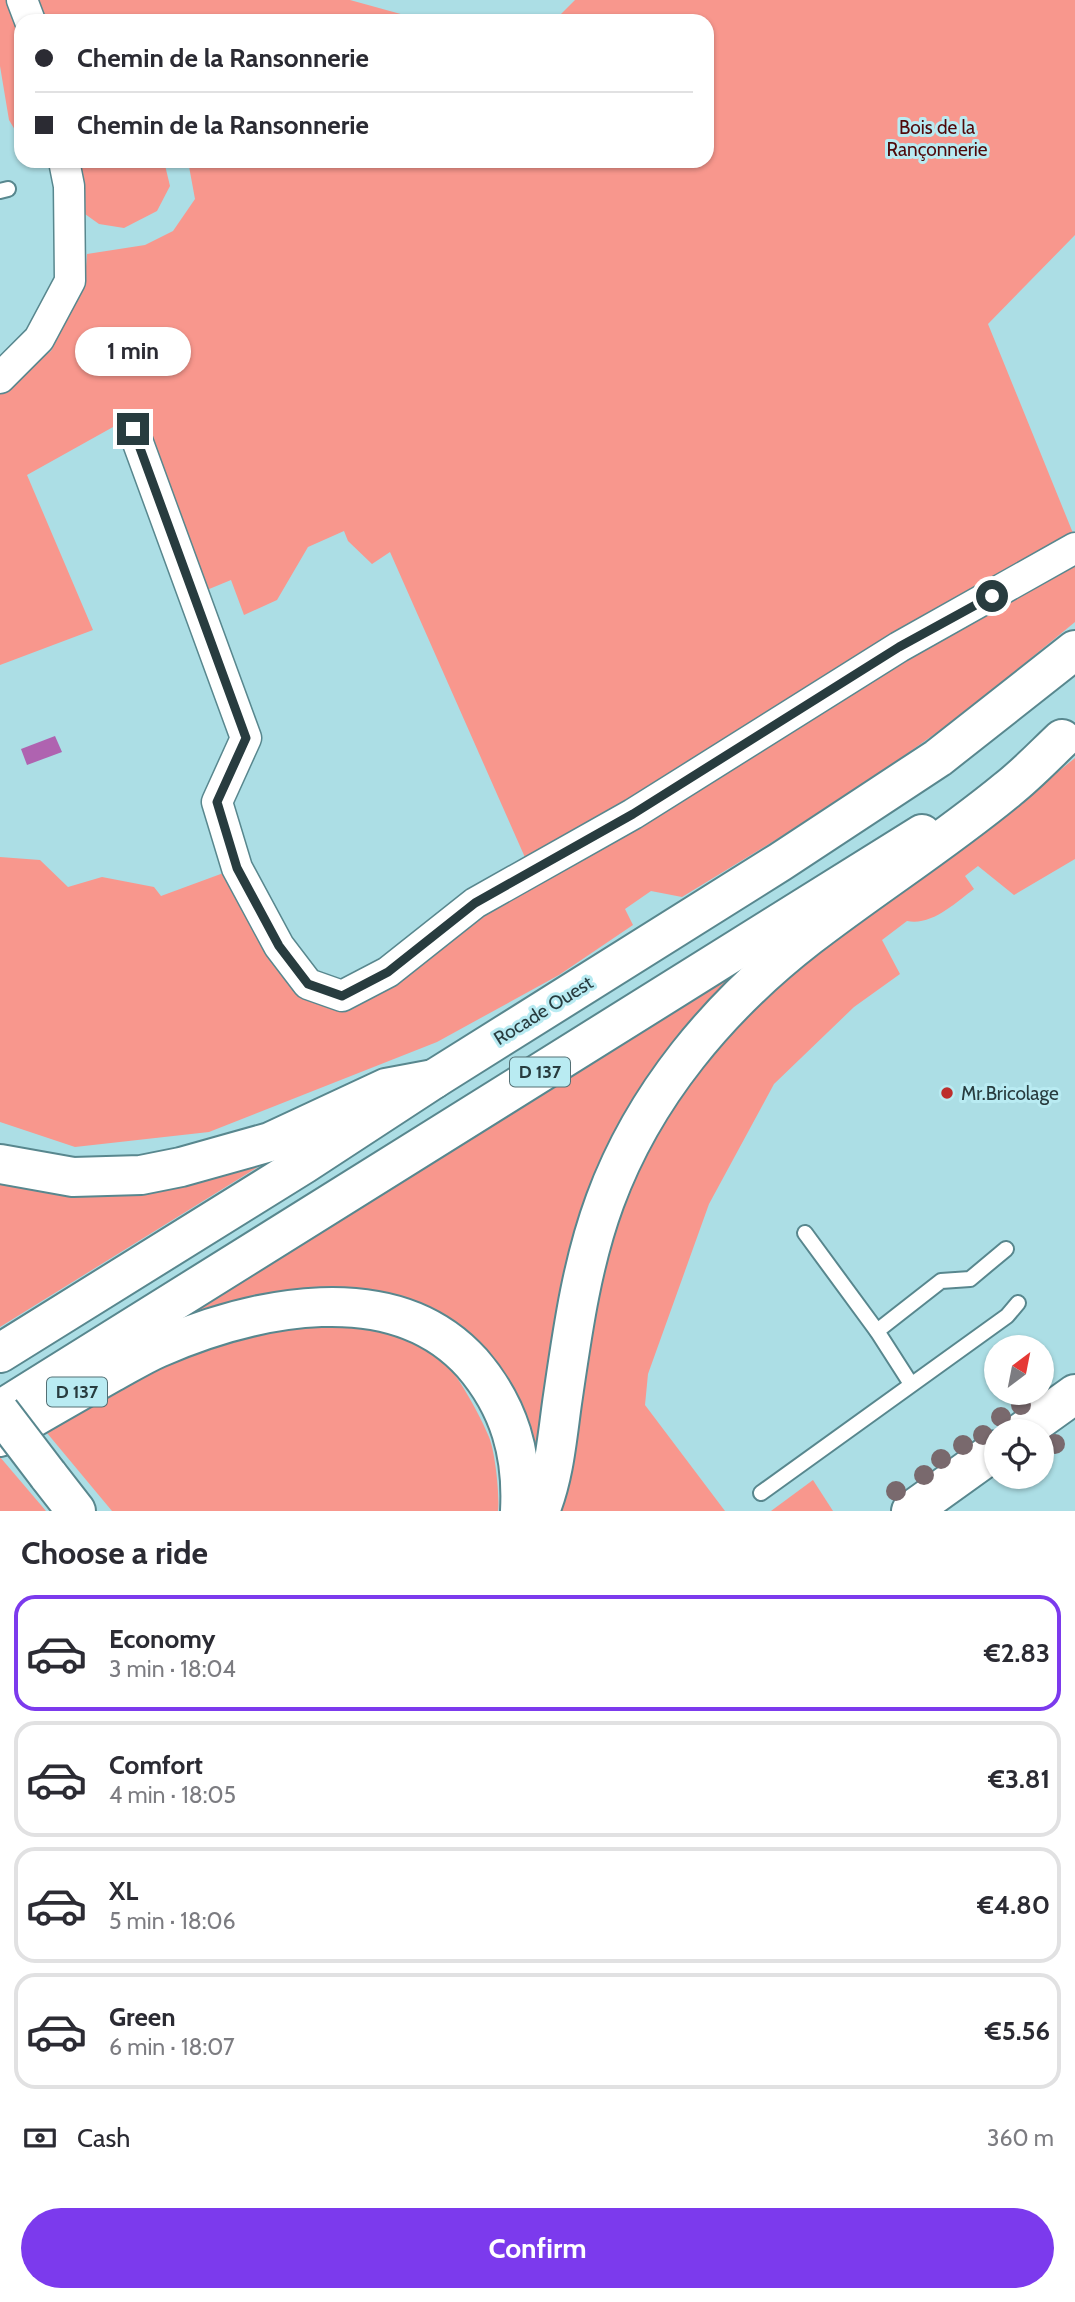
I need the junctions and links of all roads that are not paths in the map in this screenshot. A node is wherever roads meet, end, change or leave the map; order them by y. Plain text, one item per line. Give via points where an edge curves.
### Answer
1 (65, 168) edge
2 (0, 378) edge
3 (133, 429) dead end
4 (1075, 548) edge
5 (1075, 650) edge
6 (1069, 733) edge
7 (434, 1079) junction
8 (0, 1164) edge
9 (805, 1233) dead end
10 (1006, 1249) dead end
11 (1018, 1303) dead end
12 (877, 1331) junction
13 (0, 1353) edge
14 (911, 1384) junction
15 (1075, 1394) edge
16 (0, 1411) edge
17 (1040, 1419) edge
18 (0, 1437) edge
19 (984, 1459) edge
20 (761, 1493) dead end
21 (76, 1511) edge
22 (520, 1511) edge
23 (540, 1511) edge
24 (911, 1511) edge

1 - 2 street via 70,281 39,339
3 - 4 street via 246,738 217,802 237,868 279,946 308,984 342,996 388,972 475,903 633,814 899,647
5 - 7 main road, Rocade Ouest / D 137 via 927,765
6 - 16 main road, D 137 via 968,805
6 - 23 main road via 1009,789 807,938 728,1010 670,1077 623,1157 589,1251 553,1466
7 - 8 main road via 386,1088 270,1142 141,1175 74,1177
7 - 13 main road, Rocade Ouest / D 137
9 - 12 lane
10 - 12 lane via 970,1279 941,1282
11 - 14 lane via 1007,1316
12 - 14 lane
14 - 20 lane
15 - 17 main road
16 - 21 main road, bridge
18 - 22 main road, D 137 via 155,1349 212,1326 306,1307 379,1311 439,1336 483,1376 500,1403 520,1460
19 - 24 main road

